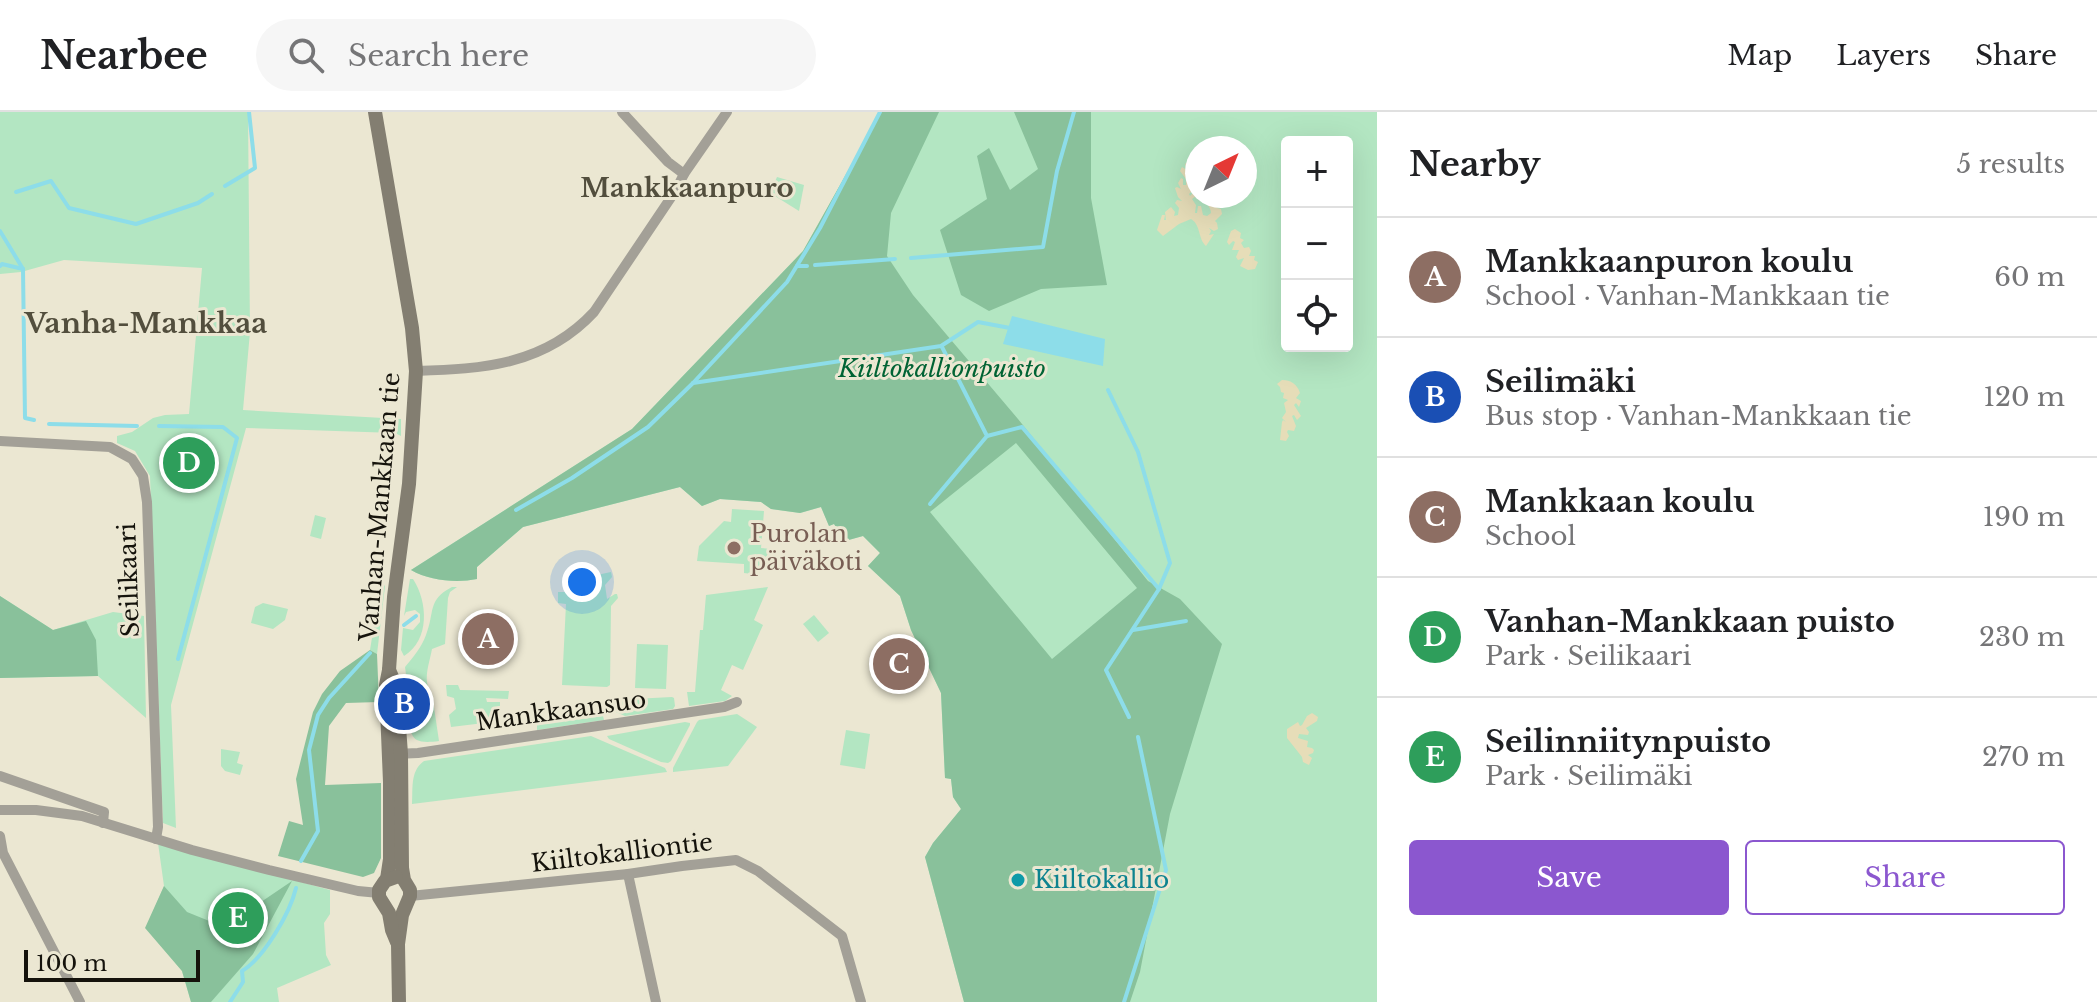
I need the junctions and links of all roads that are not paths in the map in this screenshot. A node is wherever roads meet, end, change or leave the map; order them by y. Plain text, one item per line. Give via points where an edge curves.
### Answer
1 (375, 112) edge
2 (622, 112) edge
3 (727, 112) edge
4 (684, 174) junction
5 (416, 371) junction
6 (0, 441) edge
7 (737, 702) dead end
8 (395, 754) junction
9 (0, 776) edge
10 (0, 810) edge
11 (103, 823) junction
12 (0, 836) edge
13 (156, 839) junction
14 (628, 874) junction
15 (404, 880) junction
16 (384, 892) junction
17 (407, 900) junction
18 (398, 944) junction
19 (80, 1002) edge
20 (399, 1002) edge
21 (656, 1002) edge
22 (861, 1002) edge

1 - 5 main road, Vanhan-Mankkaan tie
2 - 4 street
3 - 4 street
4 - 5 street via 594,312 571,333 537,354 487,367
5 - 8 main road, Vanhan-Mankkaan tie via 386,685
6 - 13 street, Seilikaari via 110,447 132,459 143,476
7 - 8 street, Mankkaansuo
8 - 15 main road, Vanhan-Mankkaan tie
8 - 16 main road, Vanhan-Mankkaan tie
9 - 11 street via 104,812
10 - 11 street via 36,810
11 - 13 street
12 - 19 street via 3,853
13 - 16 street via 340,888
14 - 17 street, Kiiltokalliontie
14 - 21 street
14 - 22 street, Kiiltokalliontie via 736,860 758,871 842,936
15 - 16 main road via 396,877
15 - 17 main road, Vanhan-Mankkaan tie
16 - 17 main road via 398,908
16 - 18 main road, Vanhan-Mankkaan tie
17 - 18 main road, Vanhan-Mankkaan tie
18 - 20 main road, Vanhan-Mankkaan tie

